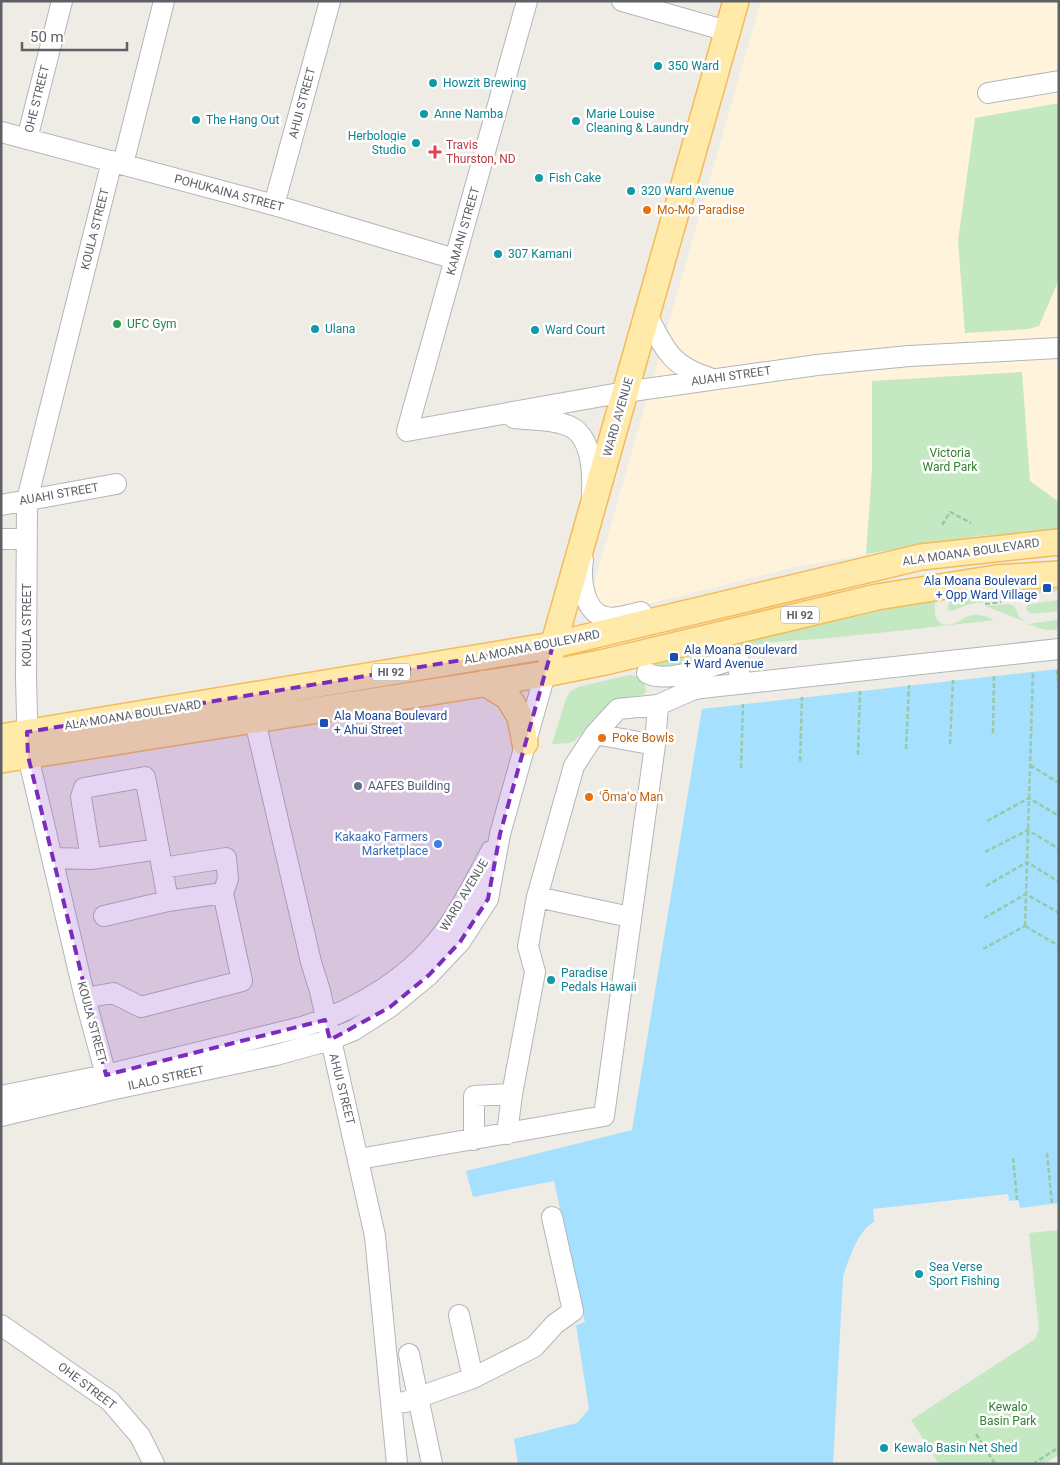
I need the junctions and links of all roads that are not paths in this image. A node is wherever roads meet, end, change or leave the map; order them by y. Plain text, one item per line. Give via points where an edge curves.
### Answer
1 (62, 1) edge
2 (164, 1) edge
3 (330, 1) edge
4 (527, 1) edge
5 (622, 1) edge
6 (736, 1) edge
7 (727, 31) junction
8 (1059, 81) edge
9 (988, 93) dead end
10 (1, 132) edge
11 (27, 139) junction
12 (118, 162) junction
13 (274, 205) junction
14 (455, 259) junction
15 (647, 315) junction
16 (1059, 348) edge
17 (712, 379) junction
18 (625, 392) junction
19 (492, 415) junction
20 (407, 431) joint
21 (116, 484) dead end
22 (28, 500) junction
23 (1, 504) edge
24 (587, 524) junction
25 (1, 539) edge
26 (27, 539) junction
27 (1059, 542) edge
28 (1059, 574) edge
29 (785, 589) junction
30 (553, 645) junction
31 (1059, 649) edge
32 (647, 673) dead end
33 (545, 674) junction
34 (485, 683) junction
35 (740, 683) junction
36 (658, 705) junction
37 (255, 721) junction
38 (595, 734) junction
39 (1, 737) edge
40 (525, 743) junction
41 (28, 744) junction
42 (655, 745) junction
43 (1, 760) edge
44 (500, 834) junction
45 (52, 858) junction
46 (160, 858) junction
47 (91, 859) junction
48 (223, 893) junction
49 (537, 898) junction
50 (168, 901) junction
51 (104, 916) dead end
52 (630, 917) junction
53 (85, 998) junction
54 (325, 1020) junction
55 (330, 1040) junction
56 (108, 1082) junction
57 (512, 1094) junction
58 (1, 1096) edge
59 (1, 1116) edge
60 (507, 1134) junction
61 (474, 1140) junction
62 (359, 1159) junction
63 (552, 1217) dead end
64 (459, 1316) dead end
65 (1, 1325) edge
66 (410, 1354) dead end
67 (473, 1378) junction
68 (418, 1396) junction
69 (392, 1403) junction
70 (154, 1464) edge
71 (397, 1464) edge
72 (432, 1464) edge

1 - 11 street, OHE STREET
2 - 12 street, KOULA STREET
3 - 13 street, AHUI STREET
4 - 14 street, KAMANI STREET
5 - 7 street
6 - 7 main road, WARD AVENUE
7 - 15 main road, WARD AVENUE
8 - 9 street
10 - 11 street, POHUKAINA STREET
11 - 12 street, POHUKAINA STREET
12 - 13 street, POHUKAINA STREET
12 - 22 street, KOULA STREET
13 - 14 street, POHUKAINA STREET
14 - 20 street, KAMANI STREET
15 - 17 street via 668,354 693,373
15 - 18 main road, WARD AVENUE
16 - 17 street, AUAHI STREET via 861,360
17 - 18 street, AUAHI STREET
18 - 19 street, AUAHI STREET
18 - 24 main road, WARD AVENUE
19 - 20 street, AUAHI STREET
19 - 24 street via 556,423 577,432 586,445 592,472
21 - 22 street, AUAHI STREET
22 - 23 street, AUAHI STREET
22 - 26 street, KOULA STREET
24 - 29 street via 583,585 590,606 605,617
24 - 30 main road, WARD AVENUE
25 - 26 street
26 - 41 street, KOULA STREET
27 - 29 main road, ALA MOANA BOULEVARD / HI 92 via 921,557
28 - 33 main road, ALA MOANA BOULEVARD / HI 92 via 996,578 877,597
29 - 30 main road, ALA MOANA BOULEVARD / HI 92
30 - 33 main road, WARD AVENUE
30 - 41 main road, ALA MOANA BOULEVARD / HI 92
31 - 35 street
32 - 35 street via 667,676 738,658
33 - 34 main road, ALA MOANA BOULEVARD / HI 92
33 - 40 street, WARD AVENUE
34 - 37 main road, ALA MOANA BOULEVARD / HI 92
34 - 40 main road via 508,697 520,716
35 - 36 street via 695,689
36 - 38 street via 618,709
36 - 42 street
37 - 41 main road, ALA MOANA BOULEVARD / HI 92
37 - 54 street, AHUI STREET
38 - 42 street
38 - 49 street via 574,766
39 - 41 main road, ALA MOANA BOULEVARD / HI 92
40 - 44 street, WARD AVENUE
41 - 43 main road, ALA MOANA BOULEVARD / HI 92
41 - 45 street, KOULA STREET
42 - 52 street
44 - 54 street, WARD AVENUE via 449,925 420,958 374,996
44 - 55 street, WARD AVENUE via 488,899 460,942 429,975 390,1008
45 - 47 street
45 - 53 street, KOULA STREET
46 - 47 street
46 - 47 street via 145,777 84,788 81,797
46 - 48 street via 226,858 228,879
46 - 50 street
48 - 50 street
48 - 53 street via 242,981 141,1007 113,993
49 - 52 street
49 - 57 street via 528,946 535,972
50 - 51 street
52 - 60 street via 604,1116
53 - 56 street, KOULA STREET
54 - 55 street, AHUI STREET
54 - 56 street, ILALO STREET
55 - 56 street, ILALO STREET via 276,1055
55 - 62 street, AHUI STREET
56 - 58 street, ILALO STREET
56 - 59 street, ILALO STREET
57 - 60 street
57 - 61 street via 474,1096
60 - 61 street
61 - 62 street
62 - 69 street, AHUI STREET via 377,1250
63 - 67 street via 573,1311 555,1324 534,1347
64 - 67 street
65 - 70 street, OHE STREET via 110,1401 140,1436
66 - 68 street
67 - 68 street
68 - 69 street
68 - 72 street
69 - 71 street, AHUI STREET

